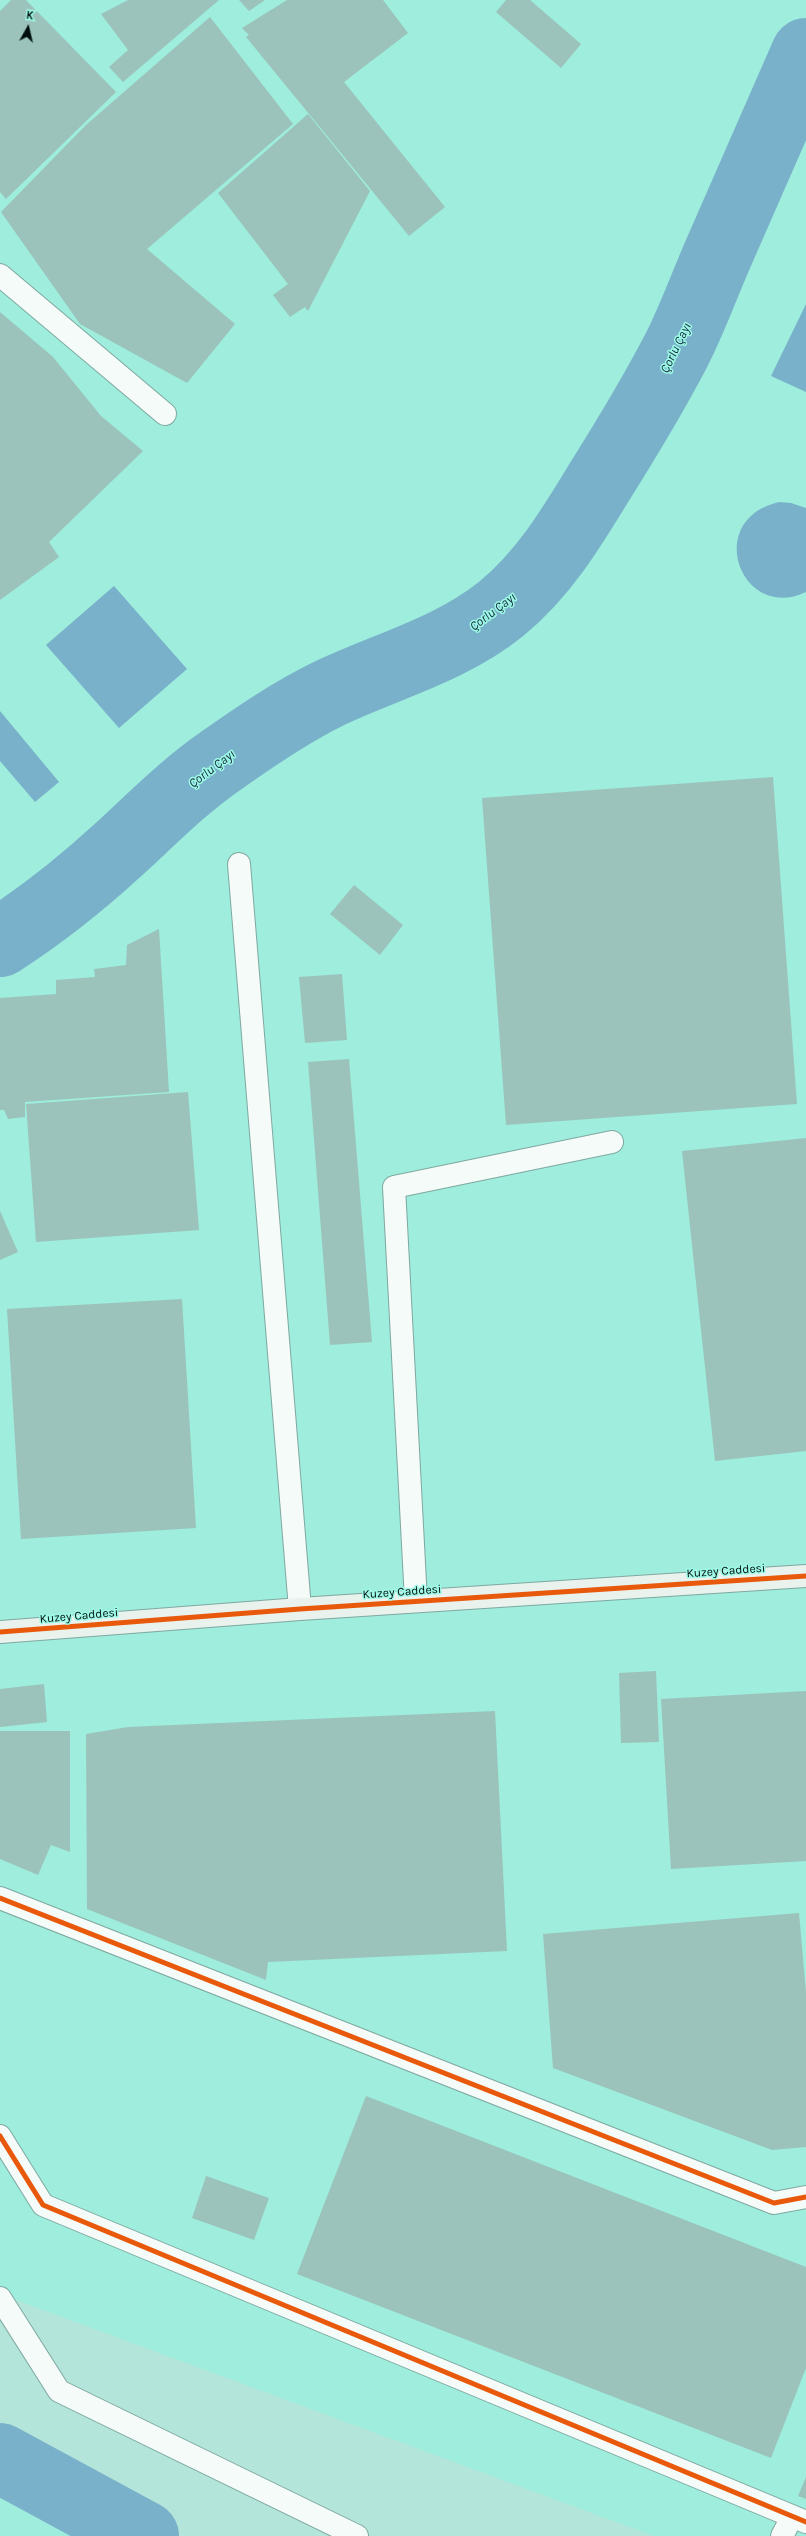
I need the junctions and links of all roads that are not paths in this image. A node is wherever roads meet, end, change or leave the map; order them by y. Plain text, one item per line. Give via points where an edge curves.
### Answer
1 (0, 275) edge
2 (165, 414) dead end
3 (239, 864) dead end
4 (612, 1142) dead end
5 (806, 1576) edge
6 (416, 1601) junction
7 (300, 1609) junction
8 (0, 1632) edge
9 (0, 1898) edge
10 (0, 2136) edge
11 (806, 2197) edge
12 (0, 2298) edge
13 (799, 2520) edge
14 (357, 2536) edge
15 (782, 2536) edge

1 - 2 street
3 - 7 street
4 - 6 street via 394,1187
5 - 6 street, Kuzey Caddesi
6 - 7 street, Kuzey Caddesi
7 - 8 street, Kuzey Caddesi
9 - 11 street via 774,2203
10 - 13 street via 43,2205
12 - 14 street via 59,2391
13 - 15 street

